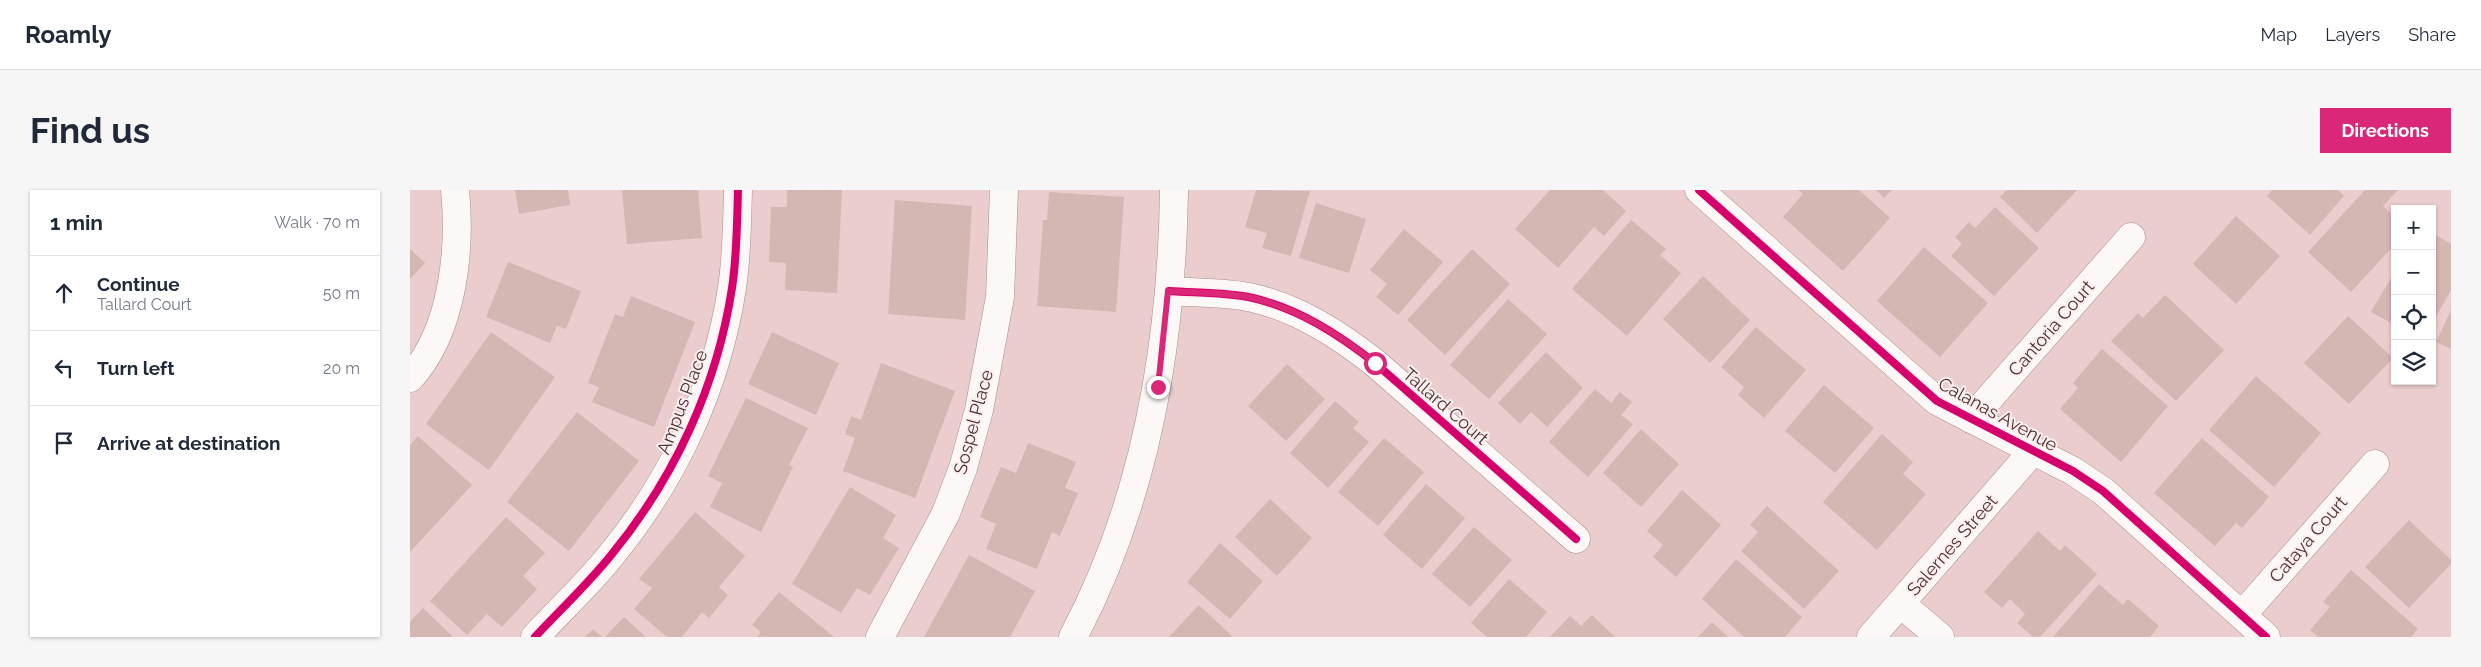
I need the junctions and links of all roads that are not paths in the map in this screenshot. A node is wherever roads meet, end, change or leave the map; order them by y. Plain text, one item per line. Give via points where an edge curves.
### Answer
1 (455, 190) edge
2 (738, 190) edge
3 (1004, 190) edge
4 (1174, 190) edge
5 (1713, 195) edge
6 (2131, 237) dead end
7 (1168, 291) junction
8 (410, 378) edge
9 (1972, 420) junction
10 (2032, 452) junction
11 (2375, 464) dead end
12 (1576, 539) dead end
13 (1902, 604) junction
14 (2242, 615) junction
15 (534, 637) edge
16 (880, 637) edge
17 (1073, 637) edge
18 (1871, 637) edge
19 (1940, 637) edge
20 (2266, 637) edge

1 - 8 street via 459,224 450,295 435,338
2 - 15 street, Ampus Place via 732,287 712,374 694,423 674,465 612,555
3 - 16 street, Sospel Place via 1000,297 979,410 963,468 946,513
4 - 7 street via 1173,252
5 - 9 street, Calanas Avenue via 1937,401
6 - 9 street, Cantoria Court
7 - 12 street, Tallard Court via 1252,298 1316,322 1375,363
7 - 17 street via 1158,387 1146,443 1109,557
9 - 10 street, Calanas Avenue
10 - 13 street, Salernes Street
10 - 14 street, Calanas Avenue via 2073,471 2103,491
11 - 14 street, Cataya Court
13 - 18 street, Salernes Street
13 - 19 street
14 - 20 street, Calanas Avenue

